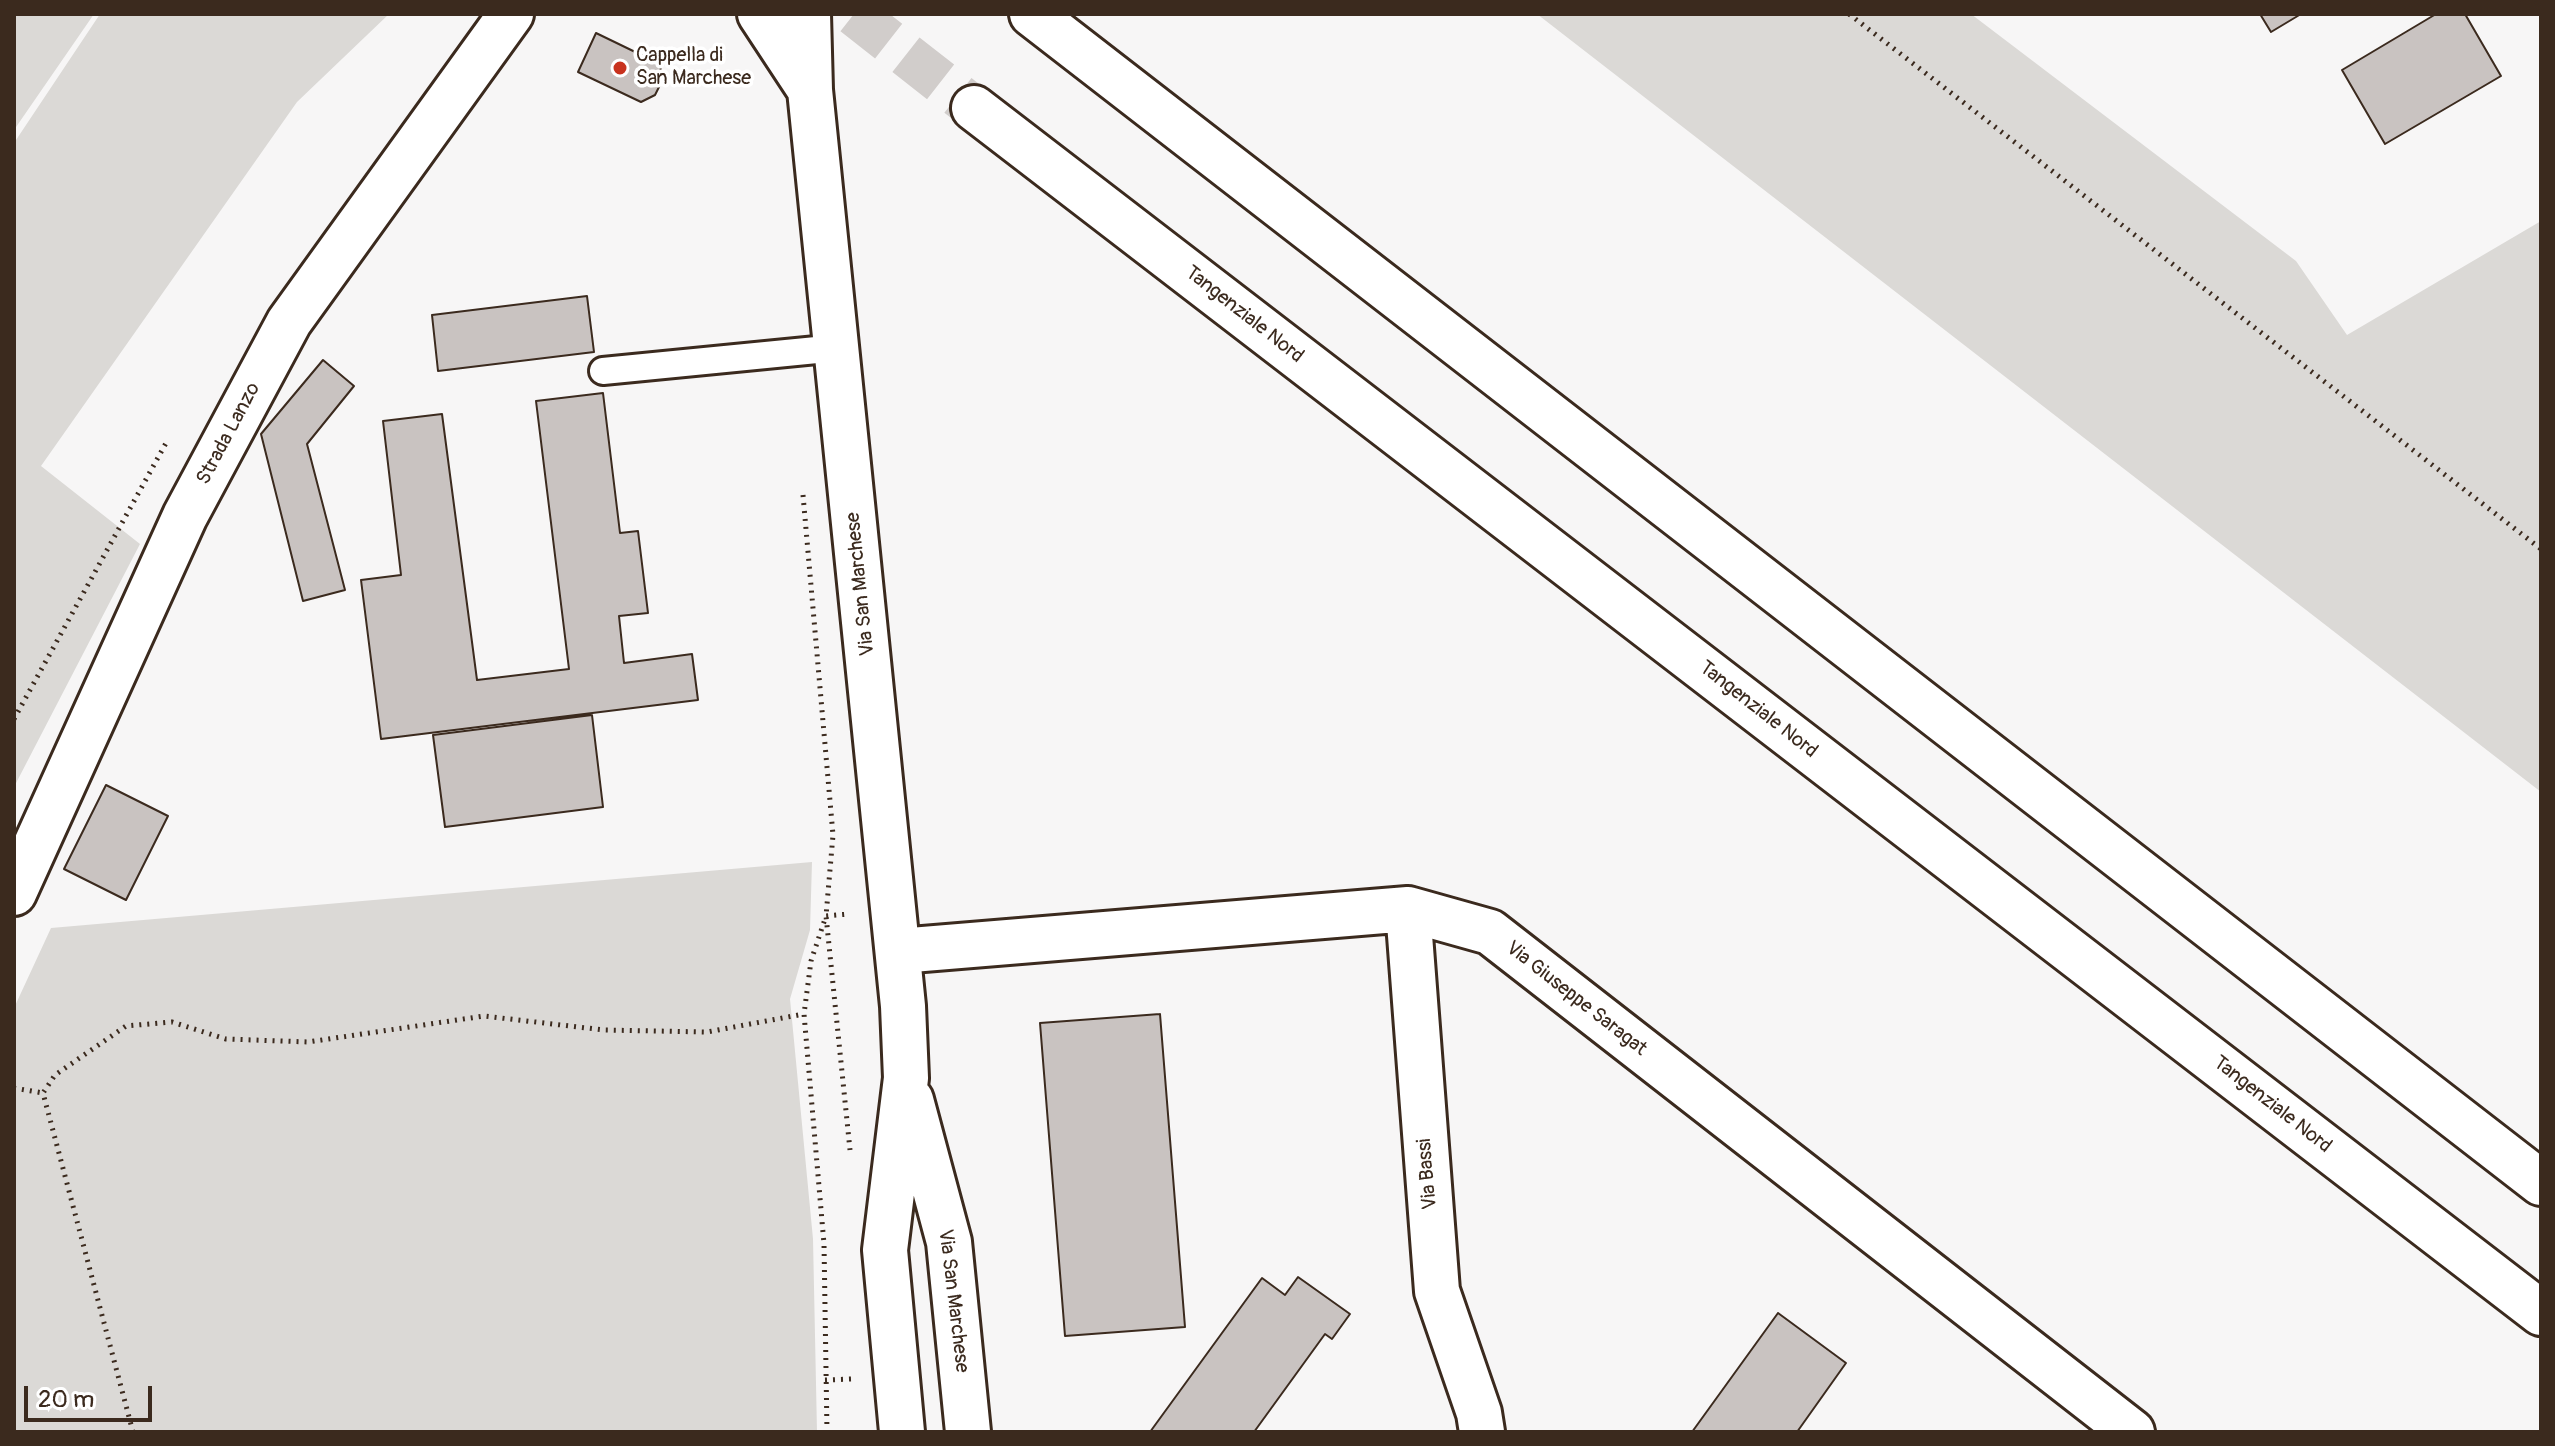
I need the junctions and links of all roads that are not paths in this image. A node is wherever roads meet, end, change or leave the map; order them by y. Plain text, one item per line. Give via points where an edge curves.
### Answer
1 (511, 14) edge
2 (760, 14) edge
3 (808, 14) edge
4 (1032, 14) edge
5 (810, 90) junction
6 (974, 108) tunnel mouth
7 (837, 348) junction
8 (603, 371) dead end
9 (14, 893) edge
10 (1408, 909) junction
11 (896, 930) junction
12 (906, 1078) junction
13 (2541, 1183) edge
14 (2541, 1313) edge
15 (902, 1432) edge
16 (968, 1432) edge
17 (1482, 1432) edge
18 (2132, 1432) edge

1 - 9 main road, Strada Lanzo via 289,322 185,516
2 - 5 main road, Via San Marchese
3 - 5 main road, Via San Marchese
4 - 13 main road
5 - 7 main road, Via San Marchese
6 - 14 main road, Tangenziale Nord
7 - 8 lane
7 - 11 main road, Via San Marchese
10 - 11 main road, Via Giuseppe Saragat
10 - 17 main road, Via Bassi via 1437,1291
10 - 18 main road, Via Giuseppe Saragat via 1490,932
11 - 12 main road, Via San Marchese
12 - 15 main road, Via San Marchese via 885,1250
12 - 16 main road, Via San Marchese via 949,1242

